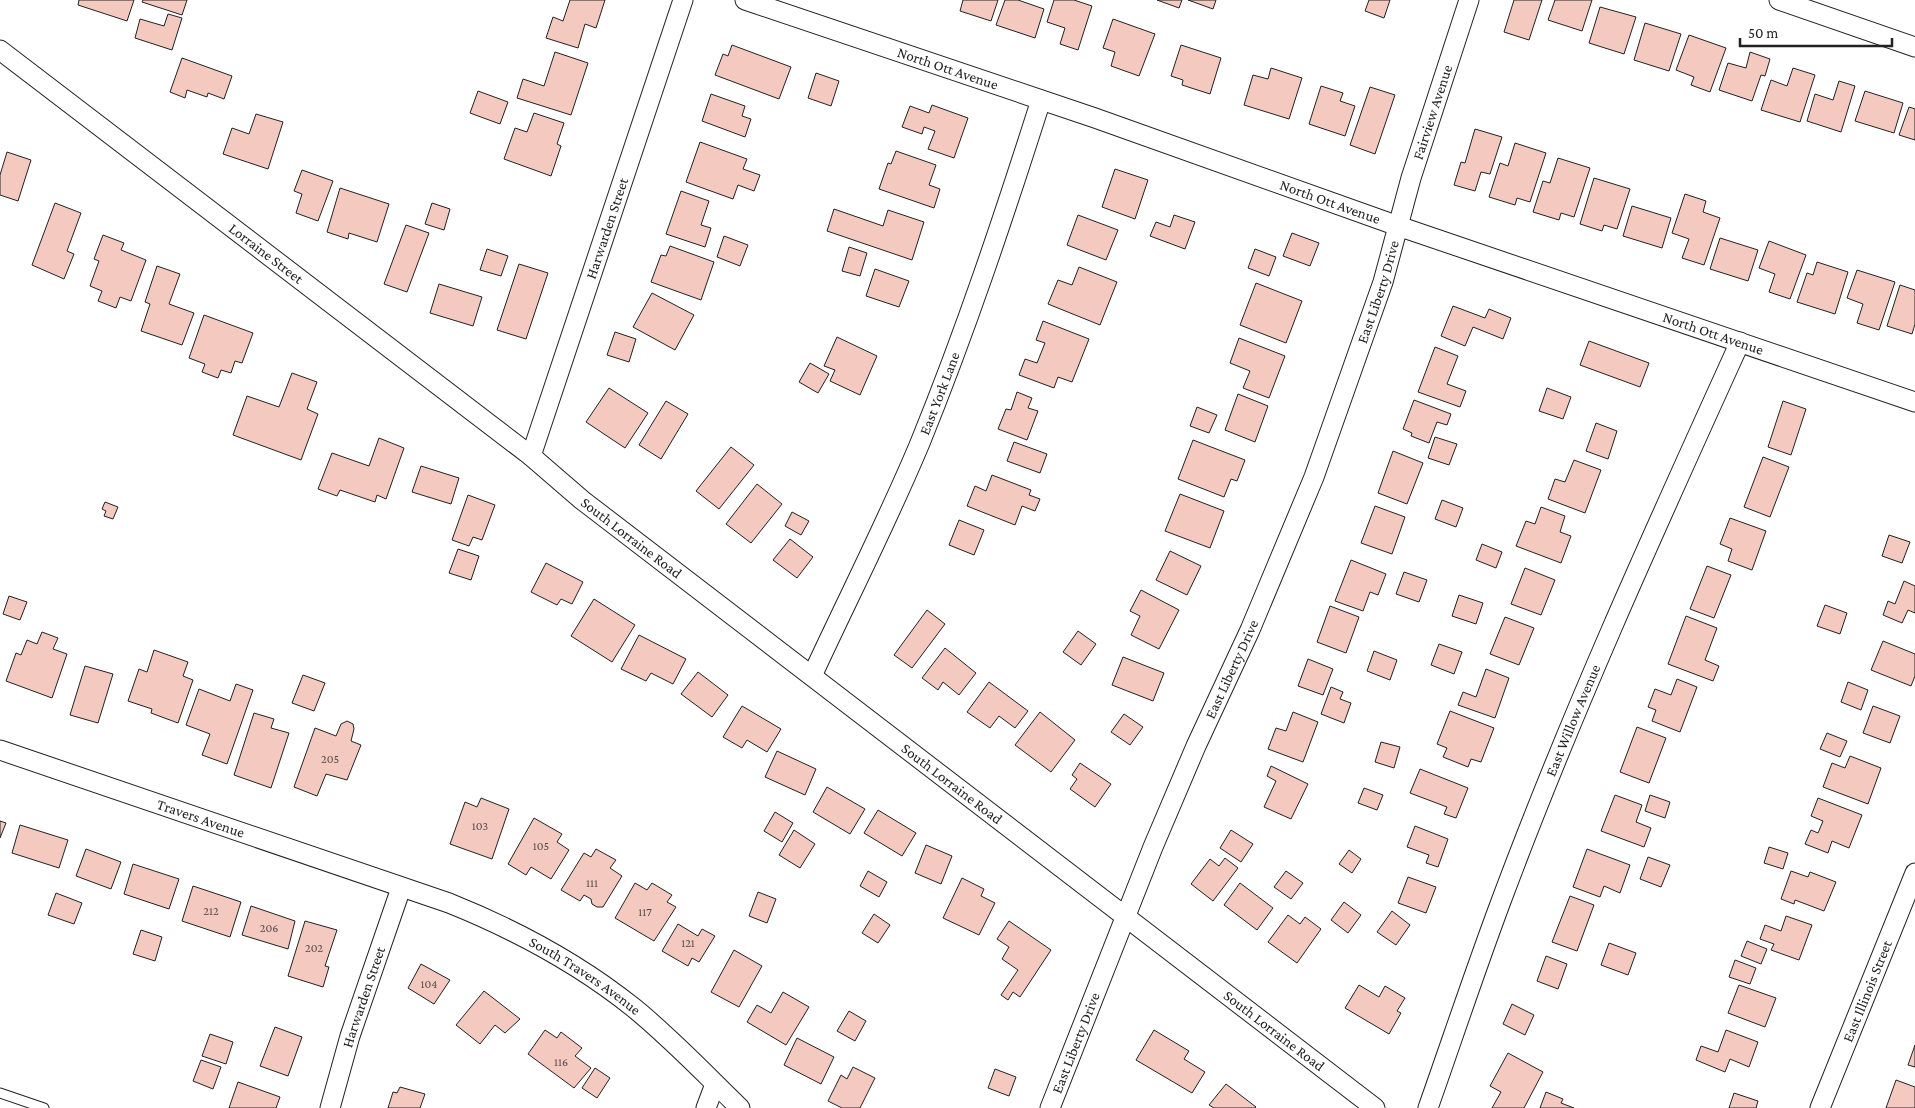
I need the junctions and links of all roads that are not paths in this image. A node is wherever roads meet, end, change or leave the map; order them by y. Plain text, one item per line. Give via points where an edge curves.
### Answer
1 (683, 0) edge
2 (745, 0) edge
3 (1469, 0) edge
4 (1779, 0) edge
5 (1915, 47) edge
6 (0, 50) edge
7 (1040, 100) junction
8 (1398, 226) junction
9 (1740, 342) junction
10 (1915, 402) edge
11 (531, 456) junction
12 (812, 676) junction
13 (0, 750) edge
14 (1915, 873) edge
15 (401, 888) junction
16 (1125, 916) junction
17 (715, 1084) junction
18 (0, 1093) edge
19 (44, 1108) edge
20 (330, 1108) edge
21 (706, 1108) edge
22 (740, 1108) edge
23 (1050, 1108) edge
24 (1375, 1108) edge
25 (1428, 1108) edge
26 (1820, 1108) edge

1 - 11 street, Harwarden Street
2 - 7 street, North Ott Avenue
3 - 8 street, Fairview Avenue
4 - 5 street
6 - 11 street, Lorraine Street
7 - 8 street, North Ott Avenue
7 - 12 street, East York Lane via 998,234 944,383 891,509
8 - 9 street, North Ott Avenue
8 - 16 street, East Liberty Drive via 1352,373 1301,510
9 - 10 street, North Ott Avenue
9 - 25 street, East Willow Avenue via 1580,701 1500,904
11 - 12 street, South Lorraine Road via 582,500
12 - 16 street, South Lorraine Road
13 - 15 street, Travers Avenue
14 - 26 street, East Illinois Street
15 - 17 street, South Travers Avenue via 492,920 570,962 663,1032
15 - 20 street, Harwarden Street via 350,1036
16 - 23 street, East Liberty Drive
16 - 24 street, South Lorraine Road
17 - 21 street
17 - 22 street, South Travers Avenue
18 - 19 lane

